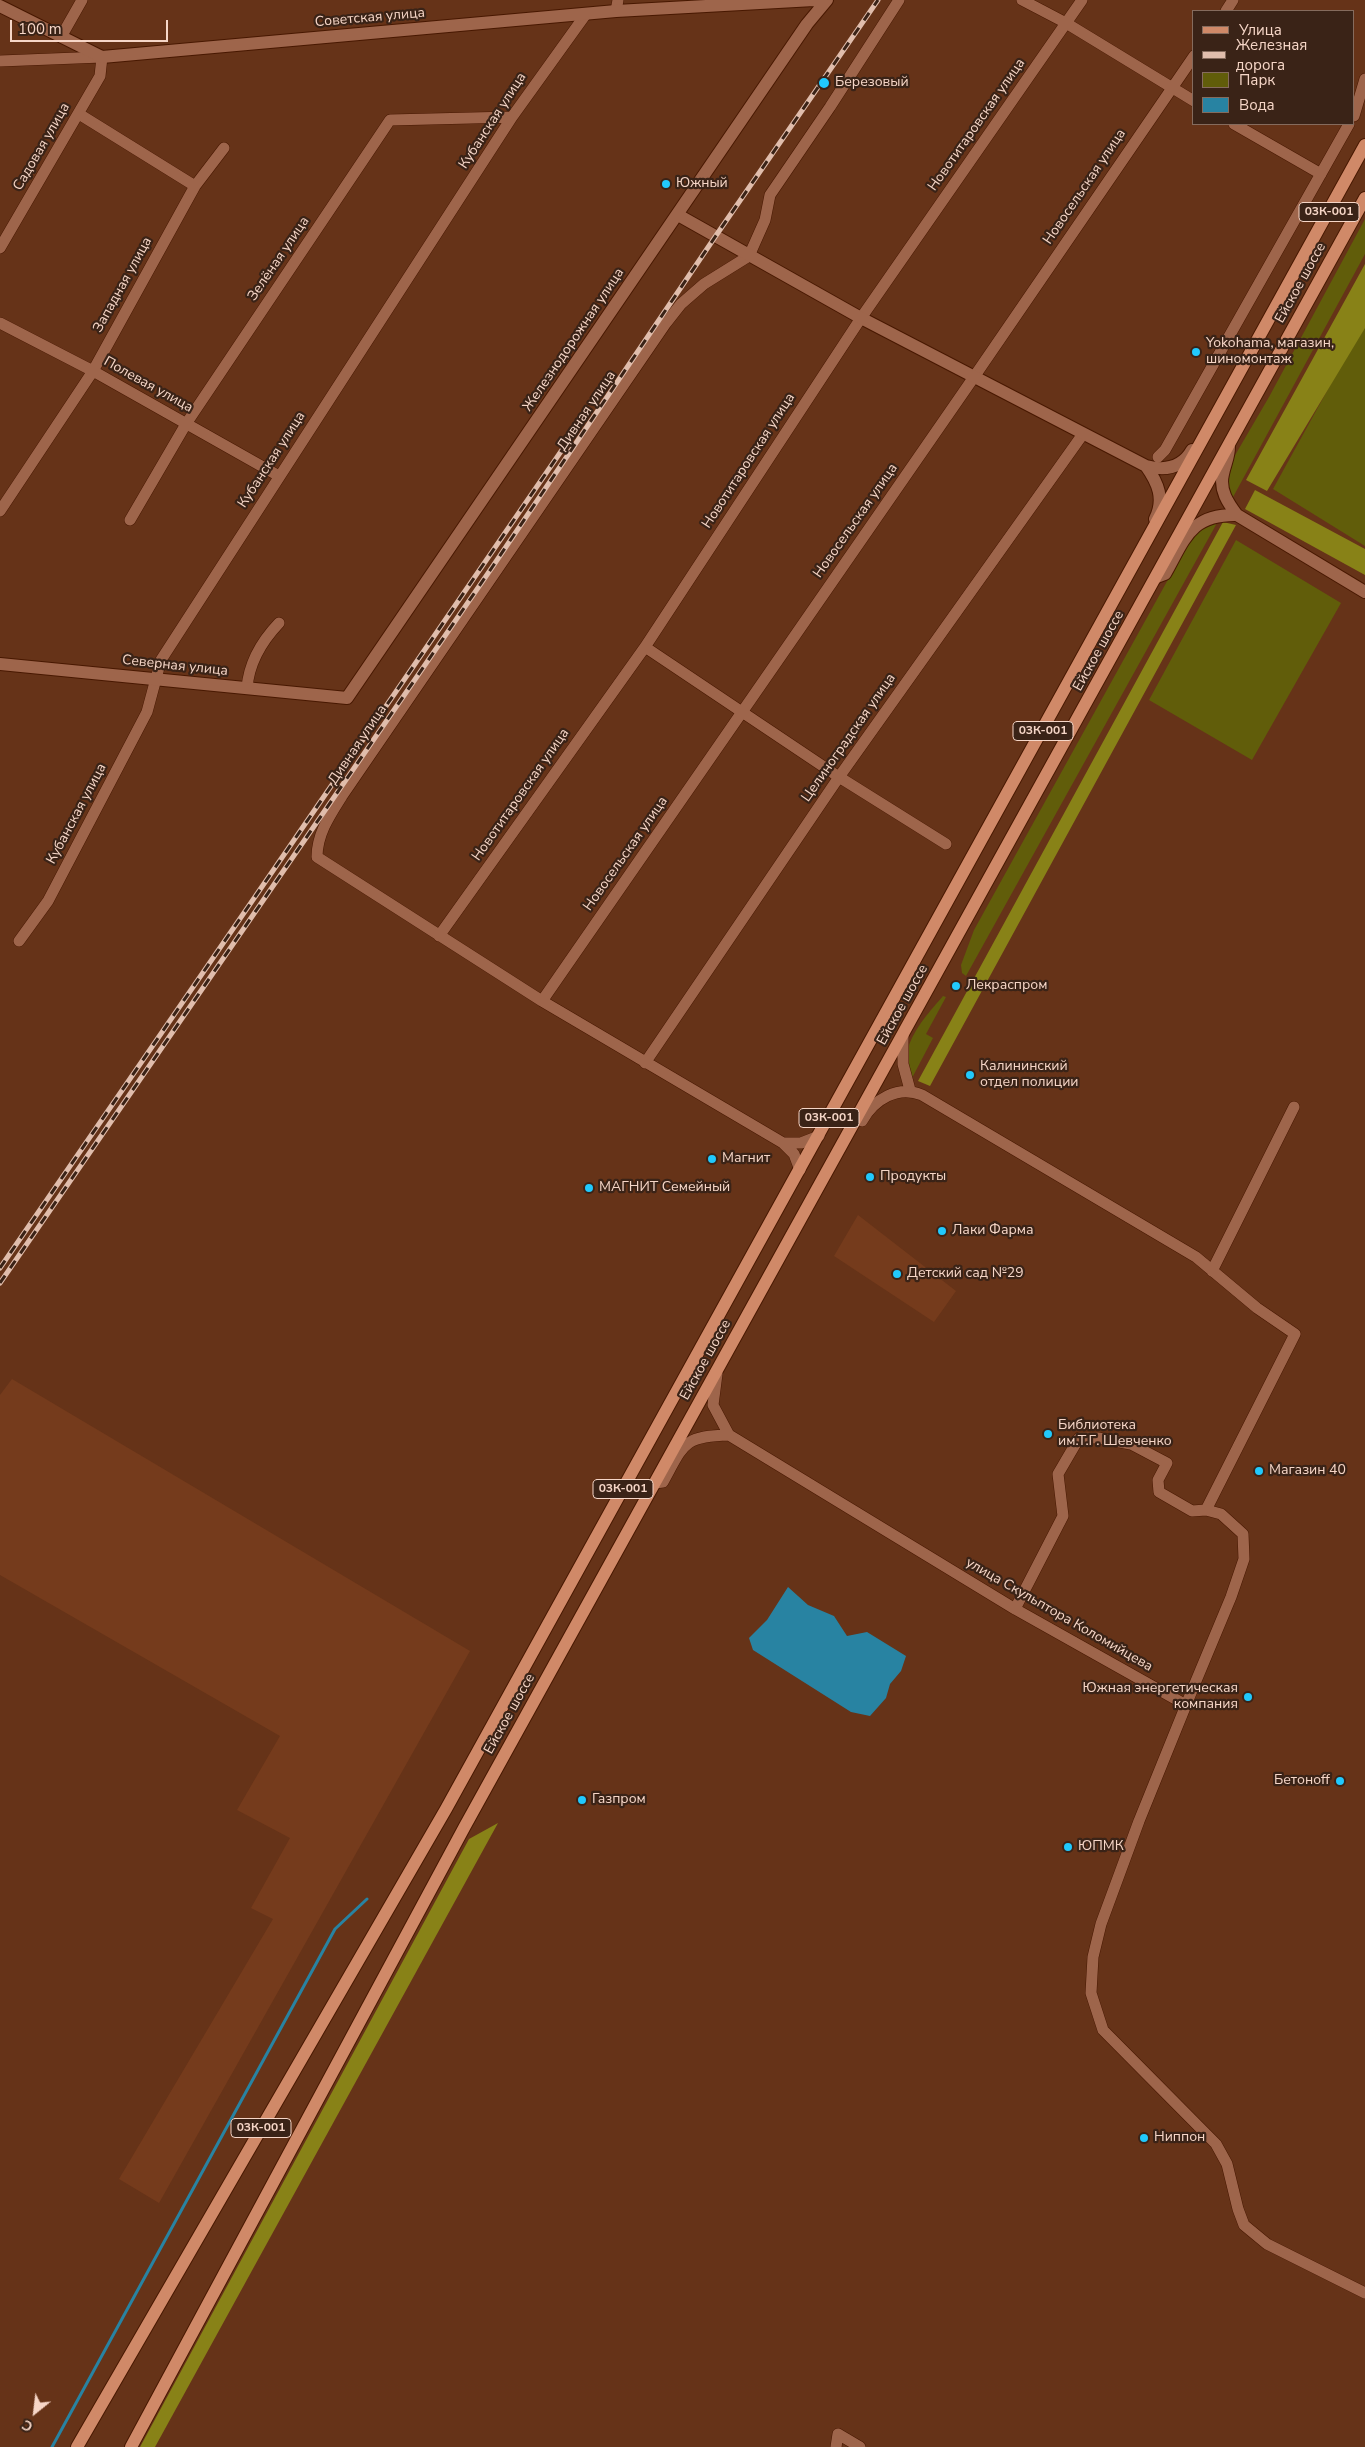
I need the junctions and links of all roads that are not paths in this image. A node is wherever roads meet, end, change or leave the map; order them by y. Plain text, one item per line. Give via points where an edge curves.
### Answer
1 (82, 0) edge
2 (814, 0) edge
3 (827, 0) edge
4 (899, 0) edge
5 (1022, 0) edge
6 (1082, 0) edge
7 (0, 6) edge
8 (617, 6) edge
9 (586, 14) junction
10 (1066, 23) junction
11 (61, 37) junction
12 (102, 57) junction
13 (1192, 59) edge
14 (0, 61) edge
15 (1365, 78) edge
16 (1171, 87) junction
17 (1192, 100) edge
18 (1355, 113) edge
19 (79, 114) junction
20 (512, 117) junction
21 (1236, 125) edge
22 (1348, 125) edge
23 (1365, 145) edge
24 (224, 148) dead end
25 (1321, 174) junction
26 (195, 186) junction
27 (1365, 198) edge
28 (678, 215) junction
29 (0, 248) edge
30 (749, 256) junction
31 (861, 318) junction
32 (0, 323) edge
33 (93, 371) junction
34 (974, 377) junction
35 (1214, 421) junction
36 (186, 424) junction
37 (1083, 434) junction
38 (1229, 447) junction
39 (1158, 457) dead end
40 (1146, 466) junction
41 (279, 476) junction
42 (0, 511) edge
43 (1237, 515) junction
44 (130, 520) dead end
45 (1155, 529) junction
46 (1157, 577) junction
47 (1365, 592) edge
48 (279, 623) dead end
49 (645, 648) junction
50 (0, 664) edge
51 (155, 679) junction
52 (247, 688) junction
53 (347, 698) joint
54 (742, 712) junction
55 (839, 777) junction
56 (946, 844) dead end
57 (439, 936) junction
58 (19, 941) dead end
59 (542, 1001) junction
60 (904, 1035) junction
61 (645, 1063) junction
62 (910, 1090) junction
63 (1294, 1107) dead end
64 (819, 1136) junction
65 (784, 1143) junction
66 (840, 1150) junction
67 (800, 1170) junction
68 (1212, 1271) junction
69 (717, 1371) junction
70 (730, 1435) junction
71 (655, 1483) junction
72 (1206, 1510) junction
73 (1015, 1609) junction
74 (1186, 1705) junction
75 (1365, 2293) edge
76 (77, 2447) edge
77 (131, 2447) edge
78 (836, 2447) edge
79 (860, 2447) edge

1 - 11 street
2 - 8 street, Советская улица
3 - 28 street, Железнодорожная улица via 807,24
4 - 30 street via 770,195 765,220
5 - 10 street
6 - 10 street, Новотитаровская улица
7 - 11 street
8 - 9 street, Советская улица
9 - 12 street, Советская улица
9 - 20 street, Кубанская улица
10 - 16 street
10 - 31 street, Новотитаровская улица
11 - 12 street
12 - 14 street
12 - 19 street, Садовая улица via 100,76
13 - 16 street, Новосельская улица
15 - 18 street
16 - 17 street
16 - 34 street, Новосельская улица
19 - 26 street
19 - 29 street, Садовая улица
20 - 36 street, Зелёная улица via 390,120
20 - 41 street, Кубанская улица
21 - 25 street
22 - 25 street
23 - 35 main road, 03К-001
24 - 26 street, Западная улица
25 - 39 street via 1165,450
26 - 33 street, Западная улица
27 - 38 main road, Ейское шоссе / 03К-001
28 - 30 street
28 - 53 street, Железнодорожная улица
30 - 31 street
30 - 57 street, Дивная улица via 704,284 681,304 666,323 324,826 317,858
31 - 34 street
31 - 49 street, Новотитаровская улица
32 - 33 street, Полевая улица
33 - 36 street, Полевая улица
33 - 42 street, Западная улица
34 - 37 street
34 - 54 street, Новосельская улица
35 - 40 street via 1206,425 1187,459 1178,466 1162,469
35 - 45 main road, Ейское шоссе / 03К-001
36 - 41 street, Полевая улица
36 - 44 street, Зелёная улица
37 - 40 street
37 - 55 street, Целиноградская улица
38 - 43 street via 1222,489
38 - 46 main road, Ейское шоссе / 03К-001
40 - 45 street via 1159,489 1160,503 1152,523
41 - 51 street, Кубанская улица via 161,660
43 - 46 street via 1212,517 1190,529 1165,574
43 - 47 street
45 - 64 main road, Ейское шоссе / 03К-001
46 - 60 main road, Ейское шоссе / 03К-001
48 - 52 street via 263,640 248,670
49 - 54 street
49 - 57 street, Новотитаровская улица
50 - 51 street, Северная улица
51 - 52 street, Северная улица
51 - 58 street, Кубанская улица via 147,712 48,901
52 - 53 street, Северная улица
54 - 55 street
54 - 59 street, Новосельская улица
55 - 56 street
55 - 61 street, Целиноградская улица
57 - 59 street
59 - 61 street
60 - 62 street via 903,1064
60 - 66 main road, Ейское шоссе / 03К-001
61 - 65 street
62 - 66 street via 886,1096 869,1108 849,1143
62 - 68 street via 1128,1216 1196,1257
63 - 68 street
64 - 65 street via 802,1143
64 - 67 main road, Ейское шоссе / 03К-001
65 - 67 street via 794,1154
66 - 69 main road, Ейское шоссе / 03К-001
67 - 76 main road, Ейское шоссе / 03К-001 via 446,1808
68 - 72 street via 1295,1334
69 - 70 street via 713,1405
69 - 71 main road, Ейское шоссе / 03К-001
70 - 71 street via 702,1436 687,1443 663,1482
70 - 73 street, улица Скульптора Коломийцева
71 - 77 main road, Ейское шоссе / 03К-001 via 465,1826
72 - 73 street via 1192,1511 1159,1492 1158,1480 1167,1463 1131,1444 1079,1438 1058,1474 1062,1516
72 - 74 street via 1221,1514 1243,1534 1244,1559
73 - 74 street, улица Скульптора Коломийцева
74 - 75 street via 1101,1924 1093,1957 1091,1992 1103,2030 1216,2144 1227,2164 1244,2225 1267,2244
78 - 79 street via 838,2434

